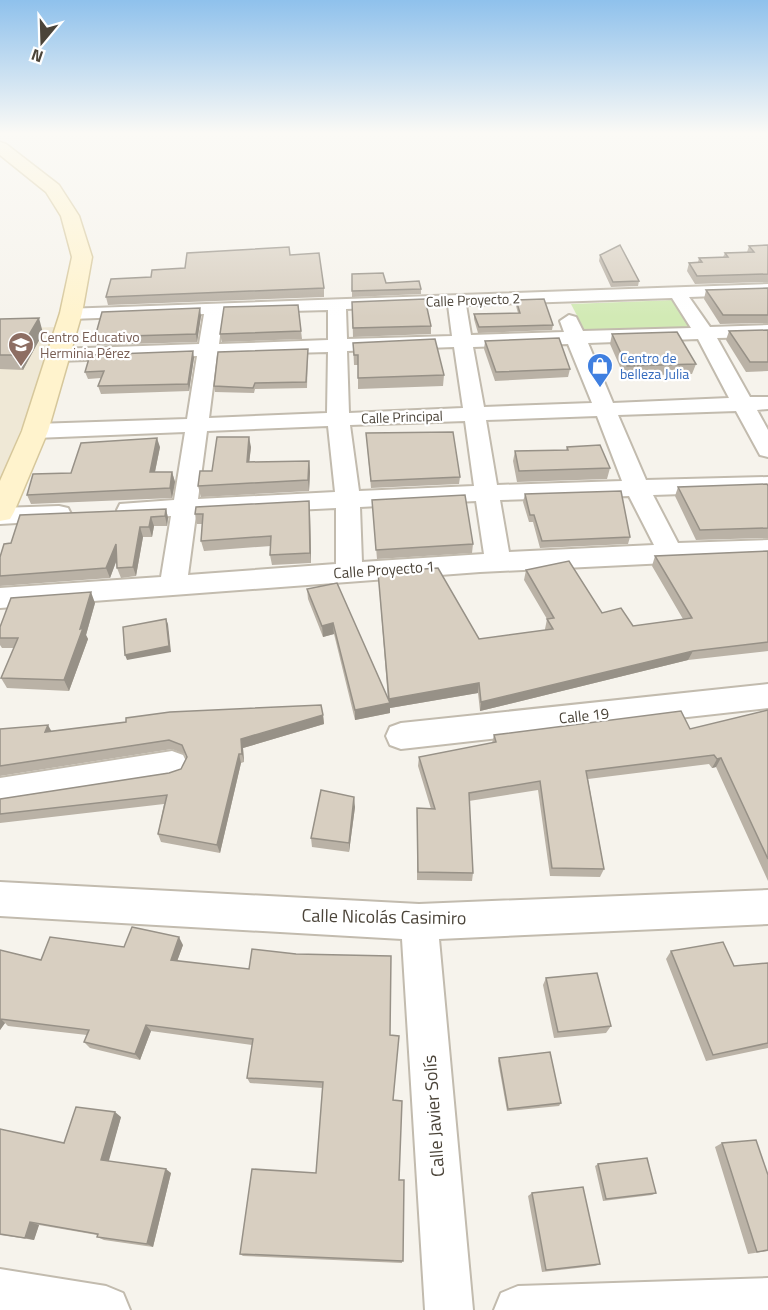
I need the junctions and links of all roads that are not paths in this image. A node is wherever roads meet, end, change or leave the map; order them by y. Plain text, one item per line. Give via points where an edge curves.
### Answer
1 (57, 195) edge
2 (768, 289) edge
3 (677, 292) junction
4 (560, 296) junction
5 (456, 300) junction
6 (337, 305) junction
7 (214, 310) junction
8 (71, 313) junction
9 (768, 331) edge
10 (704, 333) junction
11 (576, 338) junction
12 (462, 343) junction
13 (338, 347) junction
14 (207, 351) junction
15 (58, 355) junction
16 (768, 403) edge
17 (742, 404) junction
18 (604, 410) junction
19 (475, 414) junction
20 (338, 420) junction
21 (195, 425) junction
22 (35, 431) junction
23 (768, 450) edge
24 (768, 484) edge
25 (637, 488) junction
26 (487, 493) junction
27 (348, 500) junction
28 (184, 508) junction
29 (0, 514) edge
30 (768, 549) edge
31 (670, 552) junction
32 (498, 562) junction
33 (349, 573) junction
34 (173, 586) junction
35 (0, 598) edge
36 (768, 696) edge
37 (401, 736) dead end
38 (172, 765) dead end
39 (0, 792) edge
40 (0, 899) edge
41 (768, 906) edge
42 (420, 922) junction
43 (0, 1293) edge
44 (768, 1302) edge
45 (106, 1310) edge
46 (449, 1310) edge
47 (518, 1310) edge

1 - 8 street via 70,216 82,257
2 - 3 street, Calle Proyecto 2
3 - 4 street, Calle Proyecto 2
3 - 10 street
4 - 5 street, Calle Proyecto 2
4 - 11 street
5 - 6 street, Calle Proyecto 2
5 - 12 street
6 - 7 street, Calle Proyecto 2
6 - 13 street
7 - 8 street, Calle Proyecto 2
7 - 14 street
8 - 15 street
9 - 10 street
10 - 11 street
10 - 17 street
11 - 12 street
11 - 18 street
12 - 13 street
12 - 19 street
13 - 14 street
13 - 20 street
14 - 15 street
14 - 21 street
15 - 22 street
16 - 17 street, Calle Principal
17 - 18 street, Calle Principal
17 - 23 street
18 - 19 street, Calle Principal
18 - 25 street
19 - 20 street, Calle Principal
19 - 26 street
20 - 21 street, Calle Principal
20 - 27 street
21 - 22 street, Calle Principal
21 - 28 street
22 - 29 street
24 - 25 street
25 - 26 street
25 - 31 street
26 - 27 street
26 - 32 street
27 - 28 street
27 - 33 street
28 - 29 street
28 - 34 street
30 - 31 street, Calle Proyecto 1
31 - 32 street, Calle Proyecto 1
32 - 33 street, Calle Proyecto 1
33 - 34 street, Calle Proyecto 1
34 - 35 street, Calle Proyecto 1
36 - 37 street, Calle 19
38 - 39 street
40 - 42 street, Calle Nicolás Casimiro
41 - 42 street, Calle Nicolás Casimiro
42 - 46 street, Calle Javier Solís
43 - 45 street
44 - 47 street

